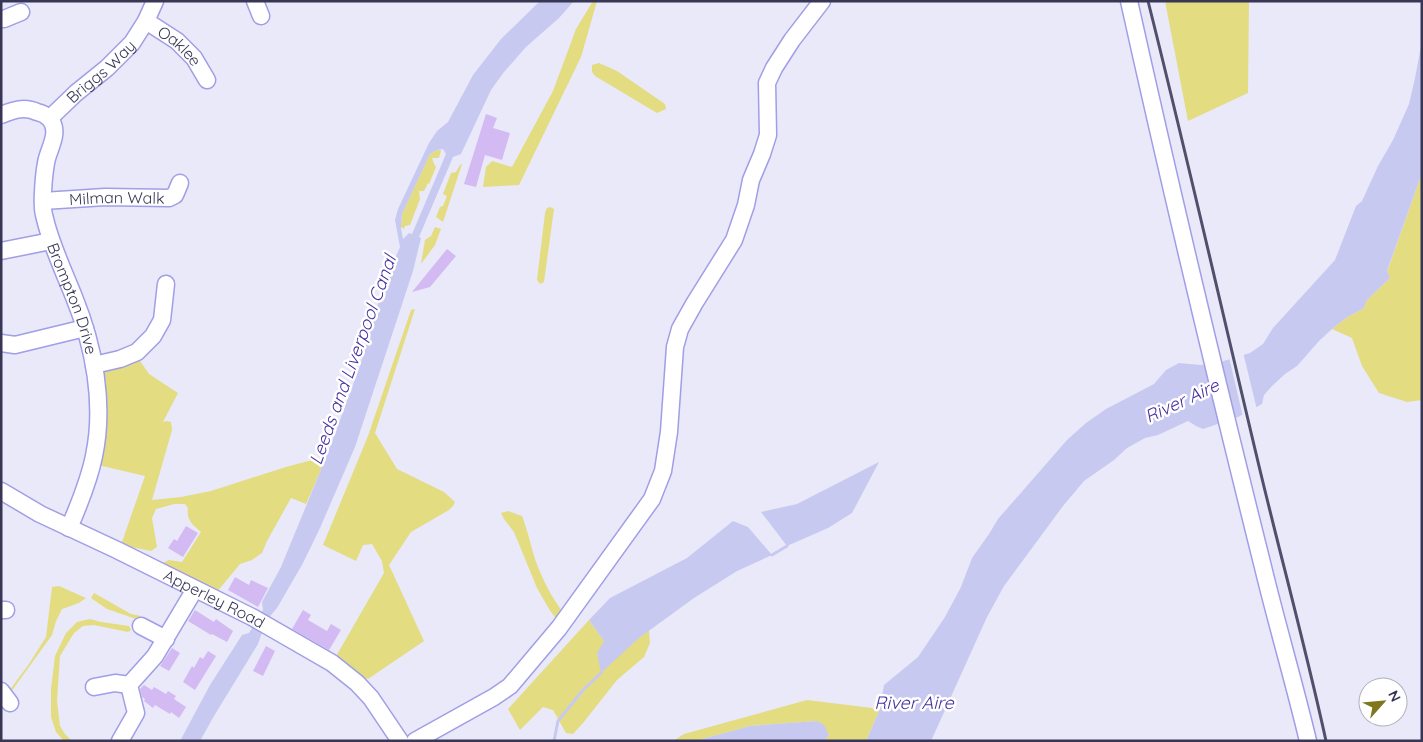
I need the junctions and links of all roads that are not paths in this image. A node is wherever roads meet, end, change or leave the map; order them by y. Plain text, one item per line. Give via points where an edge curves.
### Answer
1 (154, 1) edge
2 (822, 1) edge
3 (1129, 1) edge
4 (21, 12) dead end
5 (2, 18) edge
6 (146, 21) junction
7 (207, 80) dead end
8 (1, 115) edge
9 (50, 118) junction
10 (180, 183) dead end
11 (43, 200) junction
12 (51, 241) junction
13 (1, 251) edge
14 (166, 284) dead end
15 (85, 328) junction
16 (1, 343) edge
17 (94, 365) junction
18 (1, 491) edge
19 (69, 528) junction
20 (195, 589) junction
21 (141, 626) dead end
22 (166, 639) junction
23 (129, 685) junction
24 (94, 687) dead end
25 (120, 741) edge
26 (400, 741) edge
27 (415, 741) edge
28 (1308, 741) edge

1 - 6 street, Briggs Way
2 - 27 street via 774,68 768,83 768,135 734,240 680,329 675,347 663,471 652,499 559,628 510,686
3 - 28 street via 1263,570
4 - 5 street
6 - 7 street, Oaklee via 177,41 194,58
6 - 9 street, Briggs Way via 132,43
8 - 9 street via 17,109 29,109
9 - 11 street, Brompton Drive via 54,136 46,161
10 - 11 street, Milman Walk via 175,195 169,198
11 - 12 street, Brompton Drive
12 - 13 street
12 - 15 street, Brompton Drive
14 - 17 street via 162,320 152,336 137,352
15 - 16 street via 14,345
15 - 17 street, Brompton Drive
17 - 19 street, Brompton Drive via 98,424 94,456
18 - 19 street, Apperley Road
19 - 20 street, Apperley Road
20 - 22 street
20 - 26 street, Apperley Road via 269,626 332,663 372,698
21 - 22 street
22 - 23 street
23 - 24 street via 115,683
23 - 25 street via 136,713

